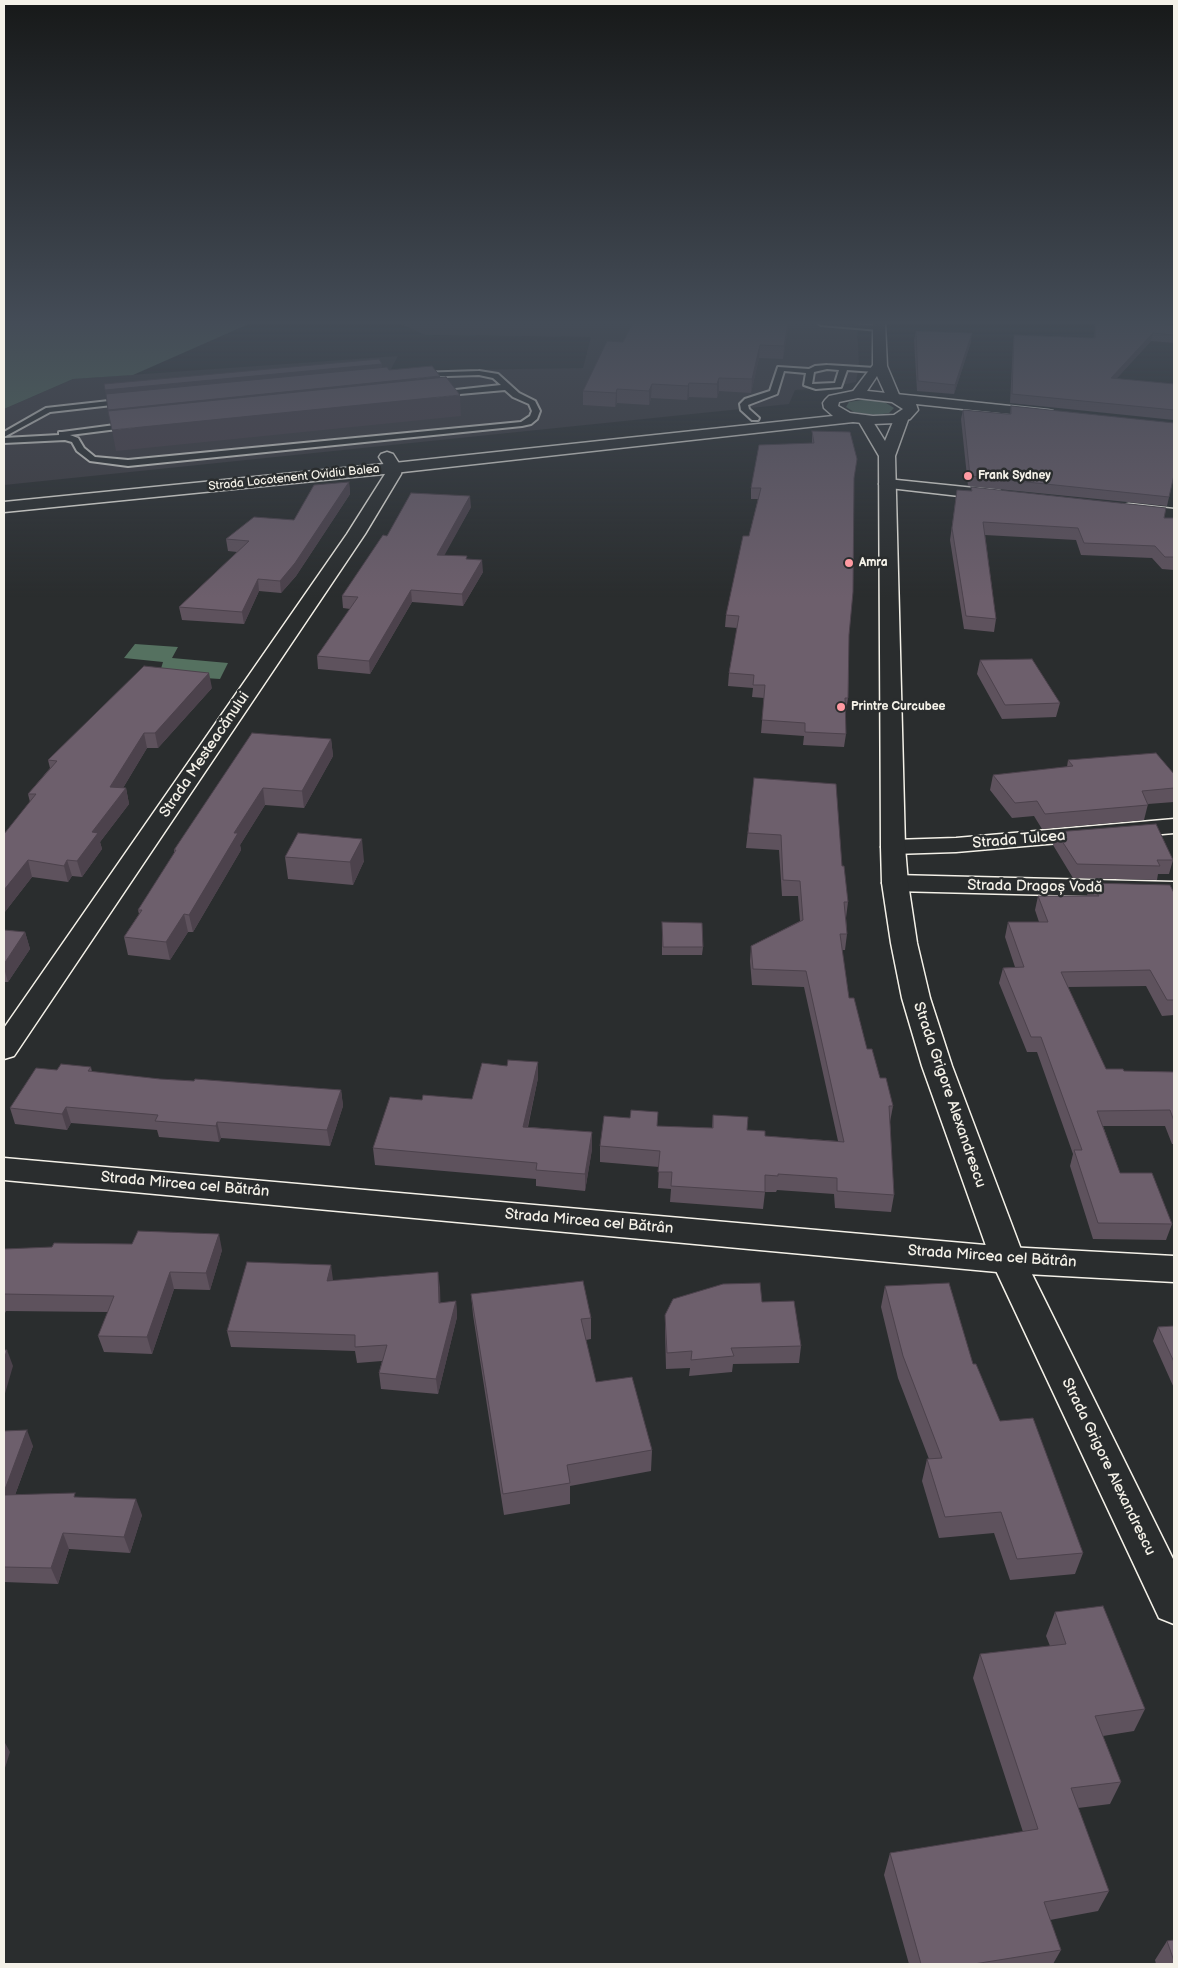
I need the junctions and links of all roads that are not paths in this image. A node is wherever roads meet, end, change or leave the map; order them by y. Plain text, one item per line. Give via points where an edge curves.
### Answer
1 (36, 415) edge
2 (534, 415) edge
3 (751, 415) edge
4 (783, 415) edge
5 (846, 415) edge
6 (906, 415) joint
7 (1052, 415) edge
8 (1063, 416) edge
9 (755, 418) junction
10 (858, 419) junction
11 (142, 424) edge
12 (4, 435) edge
13 (44, 438) junction
14 (4, 442) edge
15 (887, 456) junction
16 (391, 462) junction
17 (887, 484) junction
18 (4, 495) edge
19 (1006, 496) edge
20 (4, 507) edge
21 (1115, 508) edge
22 (1174, 514) edge
23 (1174, 826) edge
24 (893, 847) junction
25 (895, 883) junction
26 (1174, 890) edge
27 (4, 1049) edge
28 (4, 1169) edge
29 (1008, 1260) junction
30 (1174, 1269) edge
31 (1174, 1604) edge

1 - 12 lane
2 - 13 lane via 528,422 128,463 93,459 80,449 75,440
3 - 9 lane
4 - 9 street, Strada Locotenent Ovidiu Balea
5 - 10 street
6 - 10 street, Strada Locotenent Ovidiu Balea via 889,420
6 - 15 street, Strada Grigore Alexandrescu
7 - 8 street
9 - 16 street, Strada Locotenent Ovidiu Balea
10 - 15 street
10 - 16 street, Strada Locotenent Ovidiu Balea
11 - 13 lane
13 - 14 lane
15 - 17 street, Strada Grigore Alexandrescu
16 - 18 street, Strada Locotenent Ovidiu Balea
16 - 20 street, Strada Locotenent Ovidiu Balea
16 - 27 street, Strada Mesteacănului via 393,474 356,534
17 - 19 street
17 - 24 street, Strada Grigore Alexandrescu
21 - 22 street
23 - 24 street, Strada Tulcea via 956,845
24 - 25 street, Strada Grigore Alexandrescu
25 - 26 street, Strada Dragoș Vodă
25 - 29 street, Strada Grigore Alexandrescu via 904,943 924,1027
28 - 29 street, Strada Mircea cel Bătrân
29 - 30 street, Strada Mircea cel Bătrân
29 - 31 street, Strada Grigore Alexandrescu

